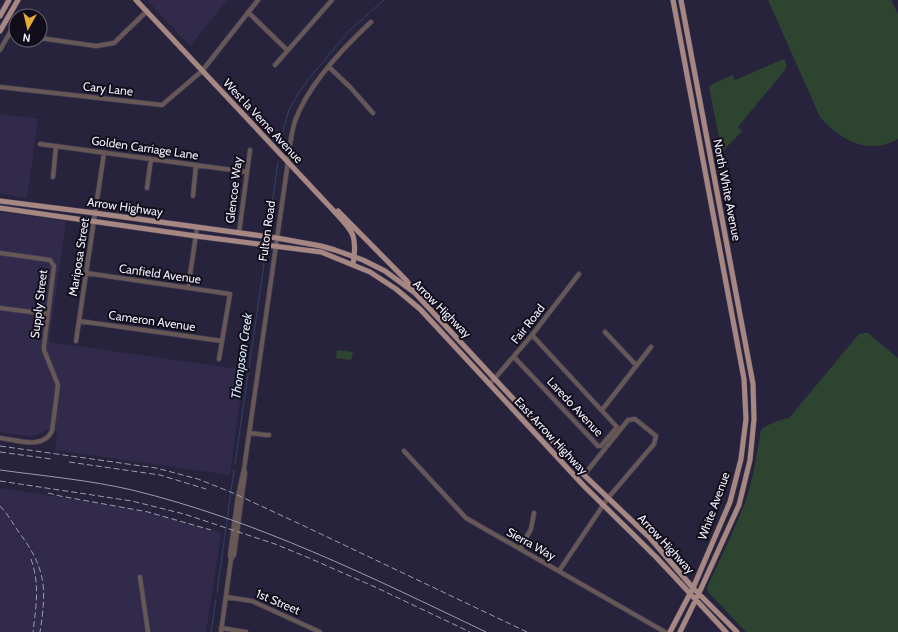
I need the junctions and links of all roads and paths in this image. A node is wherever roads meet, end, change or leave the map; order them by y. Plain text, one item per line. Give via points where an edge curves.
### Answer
1 (9, 0) edge
2 (18, 0) edge
3 (136, 0) edge
4 (258, 0) edge
5 (332, 0) edge
6 (673, 0) edge
7 (681, 0) edge
8 (5, 8) junction
9 (147, 11) junction
10 (248, 12) junction
11 (0, 16) edge
12 (7, 20) junction
13 (370, 22) dead end
14 (0, 31) edge
15 (8, 39) edge
16 (48, 39) edge
17 (0, 50) edge
18 (287, 50) junction
19 (275, 65) dead end
20 (329, 67) junction
21 (202, 71) junction
22 (0, 87) edge
23 (373, 113) dead end
24 (40, 144) dead end
25 (56, 146) junction
26 (250, 150) dead end
27 (104, 153) junction
28 (151, 159) junction
29 (288, 161) junction
30 (196, 165) junction
31 (247, 172) junction
32 (53, 177) dead end
33 (147, 188) dead end
34 (193, 196) dead end
35 (0, 201) edge
36 (0, 208) edge
37 (332, 209) junction
38 (96, 214) junction
39 (94, 221) junction
40 (197, 228) junction
41 (239, 233) junction
42 (196, 236) junction
43 (277, 238) junction
44 (275, 246) junction
45 (0, 253) edge
46 (354, 256) junction
47 (353, 264) junction
48 (86, 274) junction
49 (579, 274) dead end
50 (188, 288) junction
51 (415, 293) junction
52 (410, 299) junction
53 (0, 308) edge
54 (47, 314) junction
55 (79, 321) junction
56 (604, 332) dead end
57 (532, 335) junction
58 (76, 341) dead end
59 (222, 341) junction
60 (651, 347) dead end
61 (514, 357) junction
62 (219, 359) dead end
63 (636, 365) junction
64 (495, 379) junction
65 (744, 379) joint
66 (490, 384) junction
67 (753, 384) joint
68 (602, 410) junction
69 (249, 433) junction
70 (269, 435) dead end
71 (0, 438) edge
72 (404, 451) dead end
73 (584, 475) junction
74 (608, 498) junction
75 (604, 505) junction
76 (534, 513) dead end
77 (520, 549) junction
78 (559, 571) junction
79 (140, 577) dead end
80 (693, 588) junction
81 (699, 593) junction
82 (690, 594) junction
83 (226, 597) junction
84 (695, 600) junction
85 (221, 630) edge
86 (148, 632) edge
87 (246, 632) edge
88 (320, 632) edge
89 (665, 632) edge
90 (670, 632) edge
91 (680, 632) edge
92 (726, 632) edge
93 (737, 632) edge

1 - 8 main road
2 - 12 main road
3 - 9 main road, West la Verne Avenue
4 - 10 street, Cary Lane
5 - 18 street
6 - 65 main road, North White Avenue
7 - 67 main road, North White Avenue
8 - 11 main road
8 - 12 main road
9 - 16 street via 114,43 96,46
9 - 21 main road, West la Verne Avenue
10 - 18 street
10 - 21 street, Cary Lane
12 - 14 main road
13 - 20 street, Fulton Road
15 - 17 street
18 - 19 street
20 - 23 street
20 - 29 street, Fulton Road via 302,103 293,129
21 - 22 street, Cary Lane via 162,105
21 - 29 main road, West la Verne Avenue
24 - 25 street, Golden Carriage Lane
25 - 27 street, Golden Carriage Lane
25 - 32 street
26 - 31 street, Glencoe Way
27 - 28 street, Golden Carriage Lane
27 - 38 street, Mariposa Street
28 - 30 street, Golden Carriage Lane
28 - 33 street
29 - 37 main road, West la Verne Avenue
29 - 43 street, Fulton Road
30 - 31 street, Golden Carriage Lane
30 - 34 street
31 - 41 street, Glencoe Way
35 - 38 main road, Arrow Highway
36 - 39 main road, Arrow Highway
37 - 46 main road, West la Verne Avenue via 351,230 355,243
37 - 51 main road via 338,210 406,280
38 - 39 street, Mariposa Street
38 - 40 main road, Arrow Highway
39 - 42 main road, Arrow Highway
39 - 48 street, Mariposa Street
40 - 41 main road, Arrow Highway
40 - 42 street
41 - 43 main road, Arrow Highway
42 - 44 main road, Arrow Highway
42 - 50 street
43 - 44 street, Fulton Road
43 - 46 main road, Arrow Highway via 321,246
44 - 47 main road, Arrow Highway via 321,252
44 - 69 street, Fulton Road
45 - 54 street, Supply Street via 53,262
46 - 47 main road, West la Verne Avenue
46 - 51 main road, Arrow Highway via 385,271
47 - 52 main road, East Arrow Highway via 386,281
48 - 50 street, Canfield Avenue
48 - 55 street, Mariposa Street
49 - 57 street, Fair Road
50 - 59 street, Canfield Avenue via 230,294
51 - 52 street
51 - 64 main road, Arrow Highway
52 - 66 main road, East Arrow Highway
53 - 54 street
54 - 71 street, Supply Street via 44,350 58,388 50,437 35,443
55 - 58 street, Mariposa Street
55 - 59 street, Cameron Avenue
56 - 63 street
57 - 61 street, Fair Road
57 - 68 street, Laredo Avenue
59 - 62 street
60 - 63 street
61 - 64 street, Fair Road
61 - 68 street, Laredo Avenue via 598,446 601,446 617,426
63 - 68 street
64 - 66 street, Fair Road
64 - 73 main road, Arrow Highway
65 - 80 main road, White Avenue via 746,419 742,459 730,502
66 - 75 main road, East Arrow Highway
67 - 81 main road, White Avenue via 754,419 750,460 739,505
69 - 70 street
69 - 83 street, Fulton Road via 238,496
72 - 77 street, Sierra Way via 466,518
73 - 74 main road, Arrow Highway
73 - 74 street via 628,420 635,418 656,436 654,444
74 - 75 street
74 - 80 main road, Arrow Highway via 650,538
75 - 78 street
75 - 82 main road, East Arrow Highway via 640,539
76 - 77 street via 531,529
77 - 78 street, Sierra Way
78 - 89 street, Sierra Way
79 - 86 street
80 - 81 main road, Arrow Highway
80 - 82 main road, White Avenue
81 - 84 main road, White Avenue
81 - 93 main road, Arrow Highway
82 - 84 main road, East Arrow Highway
82 - 90 main road, White Avenue
83 - 85 street, Fulton Road
83 - 88 street, 1st Street via 252,601
84 - 91 main road, White Avenue
84 - 92 main road, East Arrow Highway
85 - 87 street

